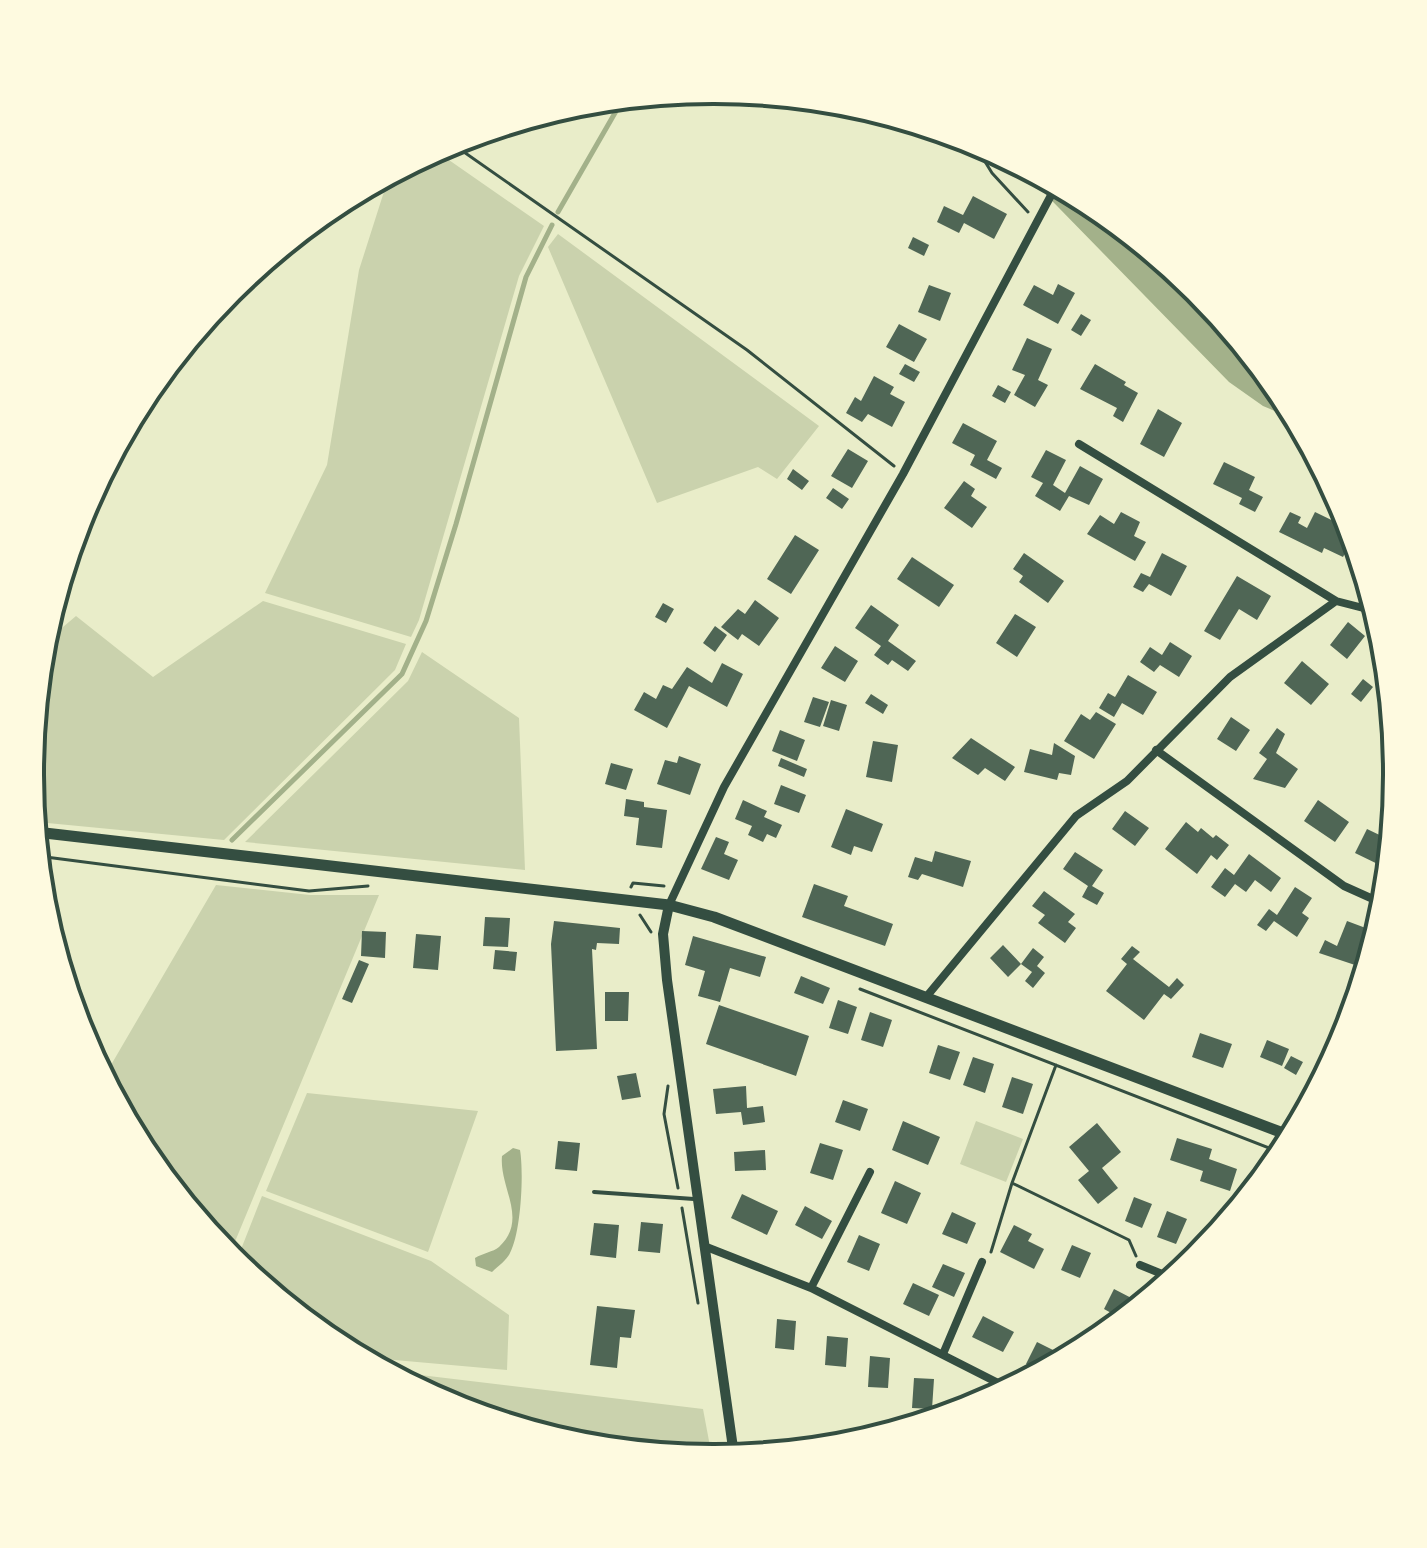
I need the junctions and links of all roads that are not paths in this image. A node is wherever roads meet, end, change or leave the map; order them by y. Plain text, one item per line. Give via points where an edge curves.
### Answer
1 (1050, 195) edge
2 (1079, 444) dead end
3 (1336, 601) junction
4 (1362, 608) edge
5 (1156, 750) junction
6 (47, 833) edge
7 (1371, 898) edge
8 (669, 905) junction
9 (927, 996) junction
10 (1279, 1131) edge
11 (870, 1172) dead end
12 (594, 1192) dead end
13 (697, 1198) junction
14 (704, 1246) junction
15 (982, 1262) road end
16 (1140, 1265) road end
17 (1159, 1273) edge
18 (811, 1288) junction
19 (943, 1354) junction
20 (995, 1381) edge
21 (732, 1443) edge

1 - 8 street via 903,474 724,787
2 - 3 street
3 - 4 street
3 - 5 street via 1230,677
5 - 7 street via 1344,886
5 - 9 street via 1127,781 1076,816
6 - 8 main road
8 - 9 main road
8 - 13 street via 663,934 667,980
9 - 10 main road
11 - 18 street
12 - 13 lane
13 - 14 street
14 - 18 street
14 - 21 street
15 - 19 street
16 - 17 street
18 - 19 street
19 - 20 street

